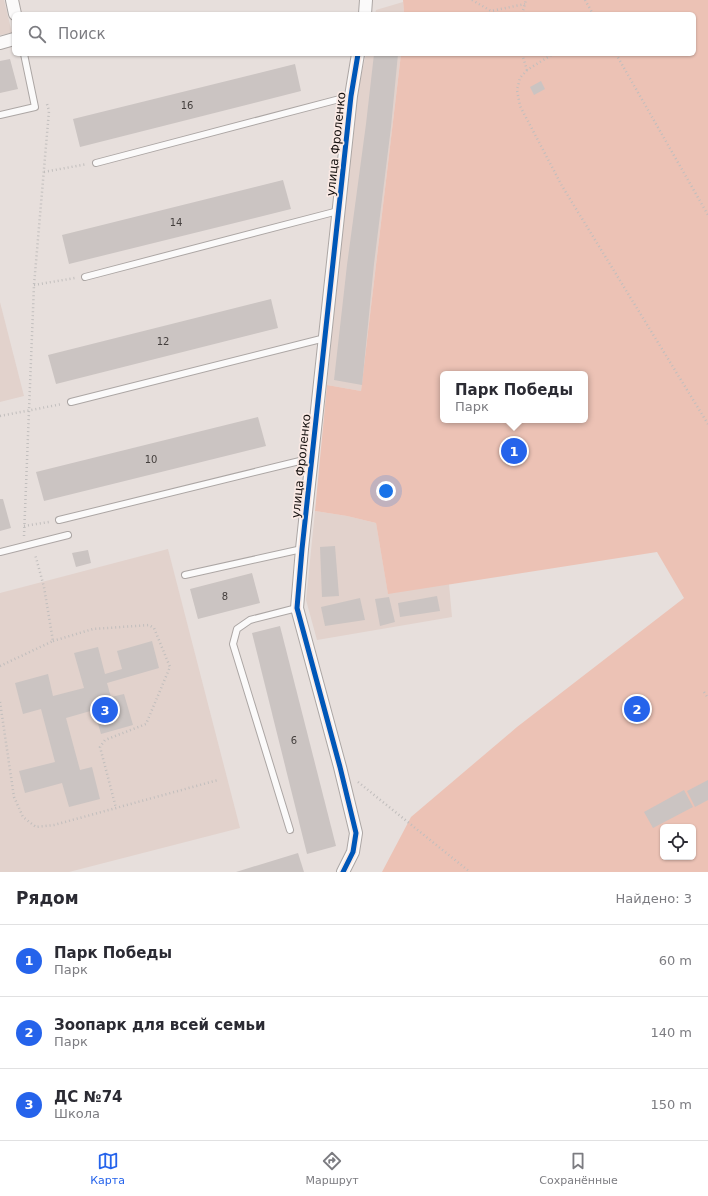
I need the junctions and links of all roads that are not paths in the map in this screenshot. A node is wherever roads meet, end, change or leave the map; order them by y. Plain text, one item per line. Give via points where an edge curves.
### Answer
1 (12, 0) edge
2 (366, 0) edge
3 (15, 12) edge
4 (365, 12) edge
5 (12, 40) edge
6 (0, 43) edge
7 (24, 56) edge
8 (358, 56) edge
9 (351, 96) junction
10 (0, 115) edge
11 (96, 163) road end
12 (338, 211) junction
13 (85, 277) road end
14 (325, 338) junction
15 (71, 402) road end
16 (312, 458) junction
17 (59, 520) road end
18 (68, 534) dead end
19 (302, 549) junction
20 (0, 552) edge
21 (185, 575) dead end
22 (296, 608) junction
23 (290, 830) dead end
24 (343, 872) edge

1 - 3 street
2 - 4 street
5 - 6 street
7 - 10 lane via 35,107
8 - 9 street, улица Фроленко
9 - 11 lane
9 - 12 street, улица Фроленко
12 - 13 lane
12 - 14 street, улица Фроленко
14 - 15 lane
14 - 16 street, улица Фроленко
16 - 17 lane
16 - 19 street, улица Фроленко
18 - 20 lane
19 - 21 lane
19 - 22 street, улица Фроленко
22 - 23 lane via 250,620 237,629 233,644
22 - 24 street, улица Фроленко via 356,833 353,852

